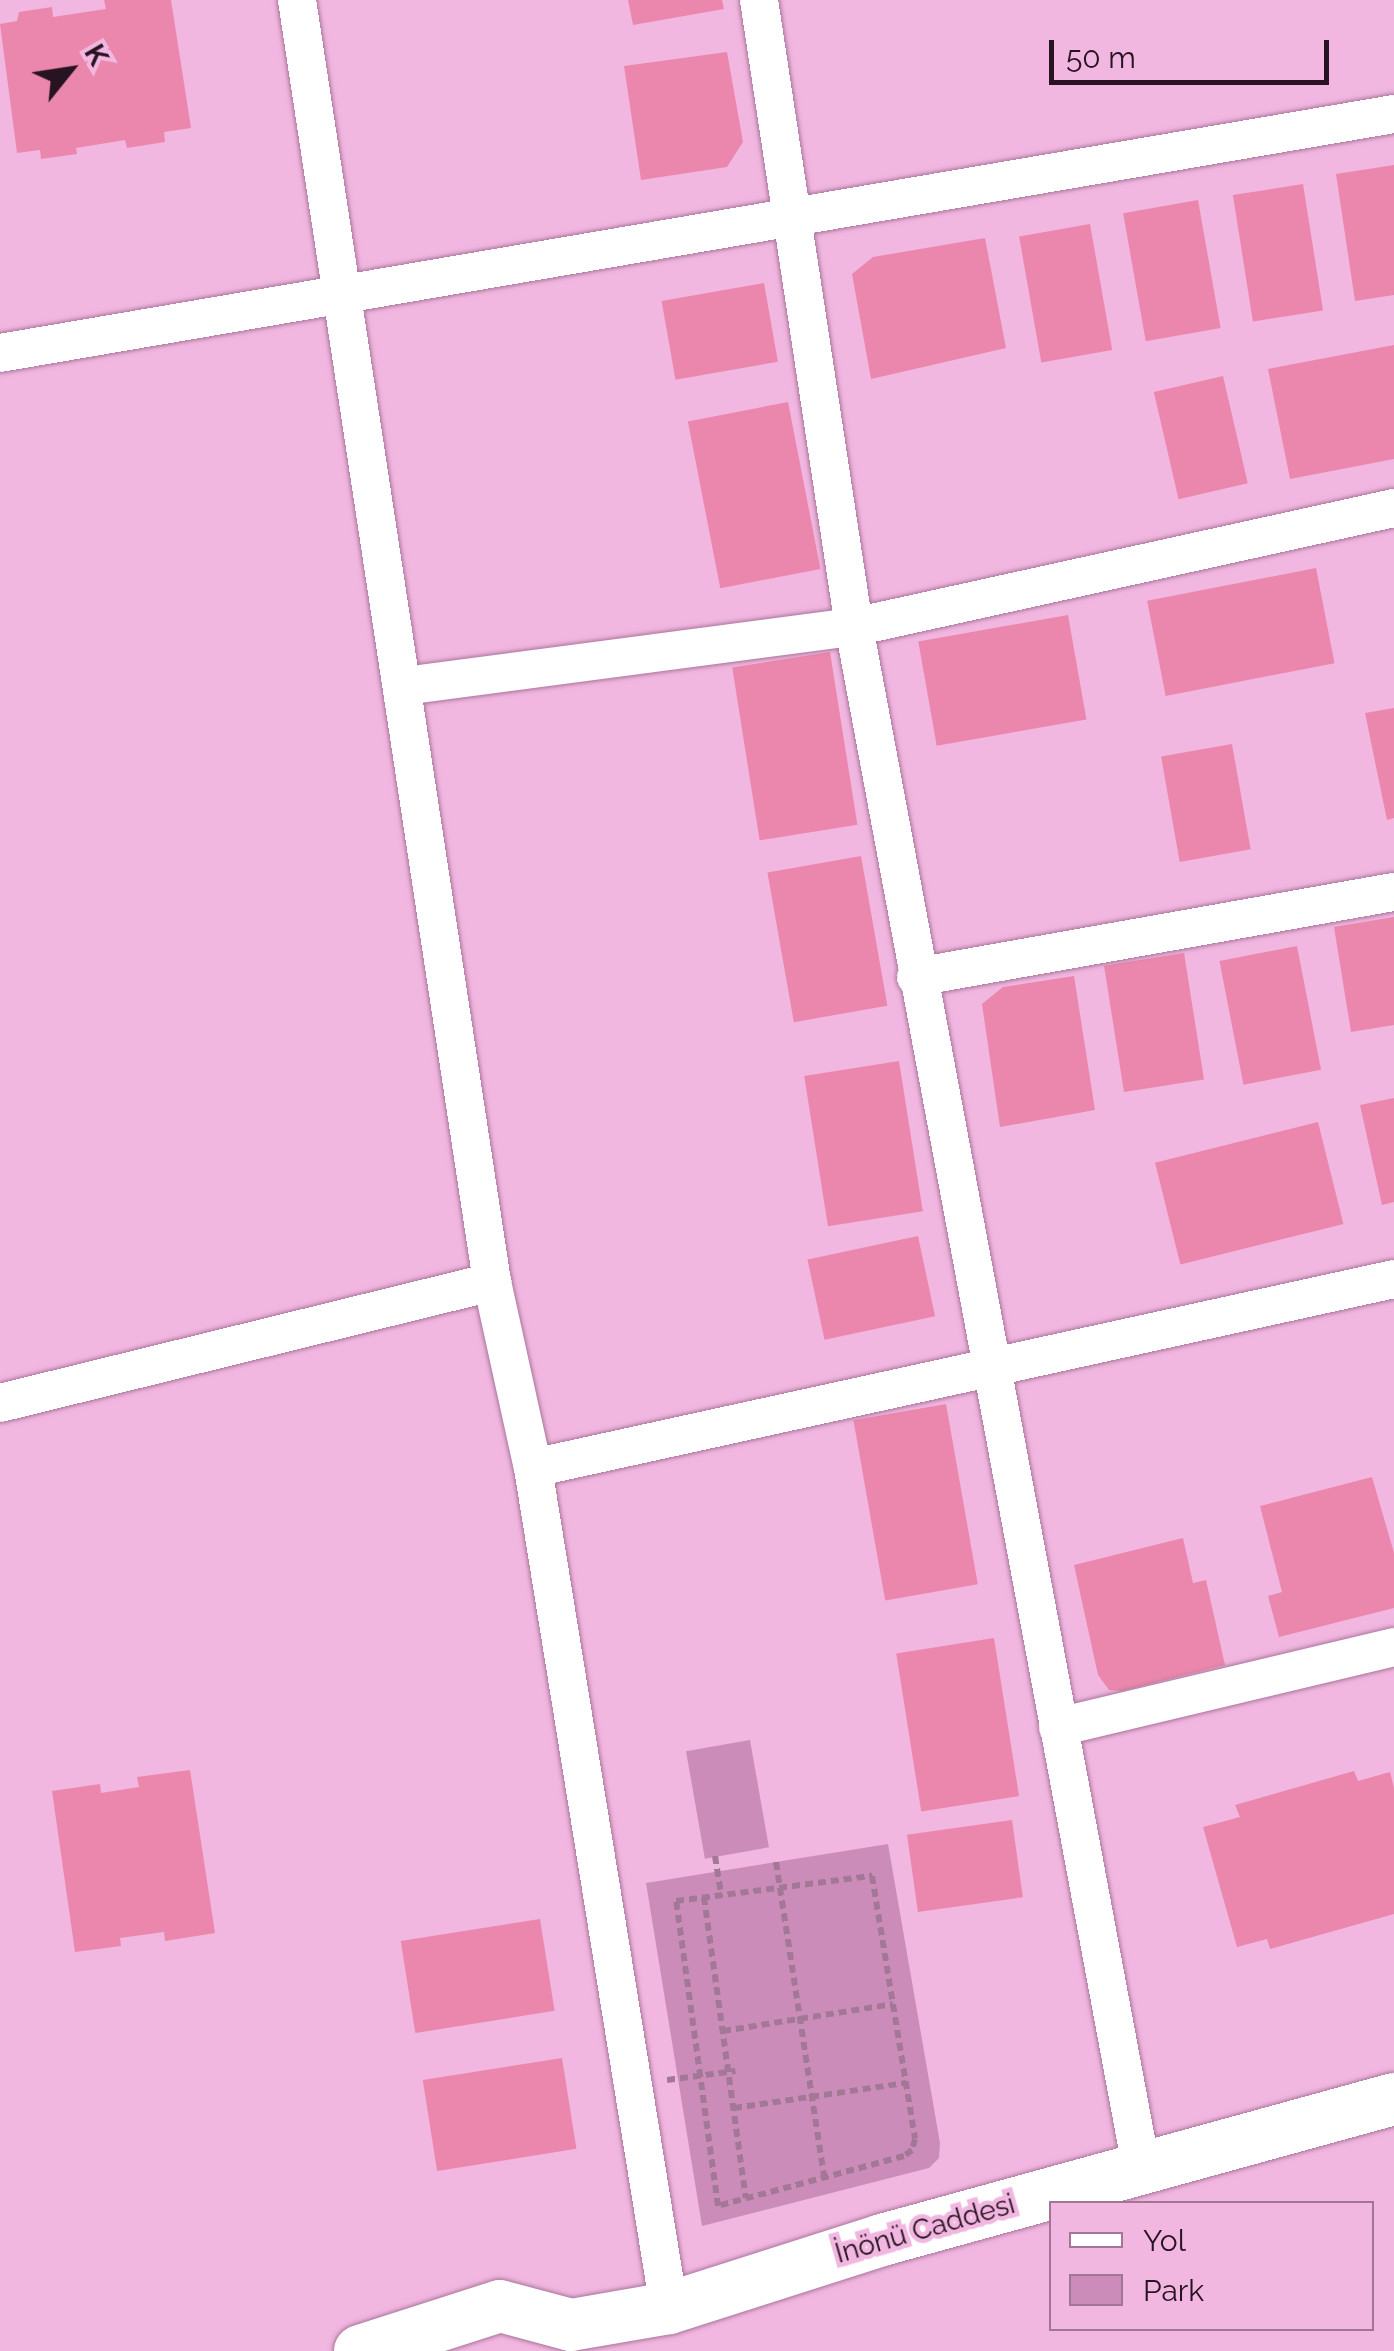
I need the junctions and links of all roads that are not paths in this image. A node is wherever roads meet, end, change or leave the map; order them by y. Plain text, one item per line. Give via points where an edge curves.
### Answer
1 (297, 0) edge
2 (760, 0) edge
3 (1394, 114) edge
4 (792, 218) junction
5 (345, 294) junction
6 (0, 353) edge
7 (1394, 508) edge
8 (854, 627) junction
9 (404, 686) junction
10 (1394, 892) edge
11 (916, 977) junction
12 (1394, 1278) edge
13 (492, 1282) junction
14 (990, 1368) junction
15 (0, 1403) edge
16 (533, 1468) junction
17 (1394, 1648) edge
18 (1058, 1726) junction
19 (1394, 2100) edge
20 (1142, 2167) junction
21 (669, 2308) junction
22 (554, 2338) edge
23 (360, 2351) edge

1 - 5 street
2 - 4 street
3 - 4 street
4 - 5 street
4 - 8 street
5 - 6 street
5 - 9 street
7 - 8 street
8 - 9 street
8 - 11 street
9 - 13 street
10 - 11 street
11 - 14 street
12 - 14 street
13 - 15 street
13 - 16 street
14 - 16 street
14 - 18 street
16 - 21 street
17 - 18 street
18 - 20 street
19 - 20 main road, İnönü Caddesi
20 - 21 main road, İnönü Caddesi
21 - 22 main road, İnönü Caddesi
22 - 23 main road, İnönü Caddesi via 500,2306

